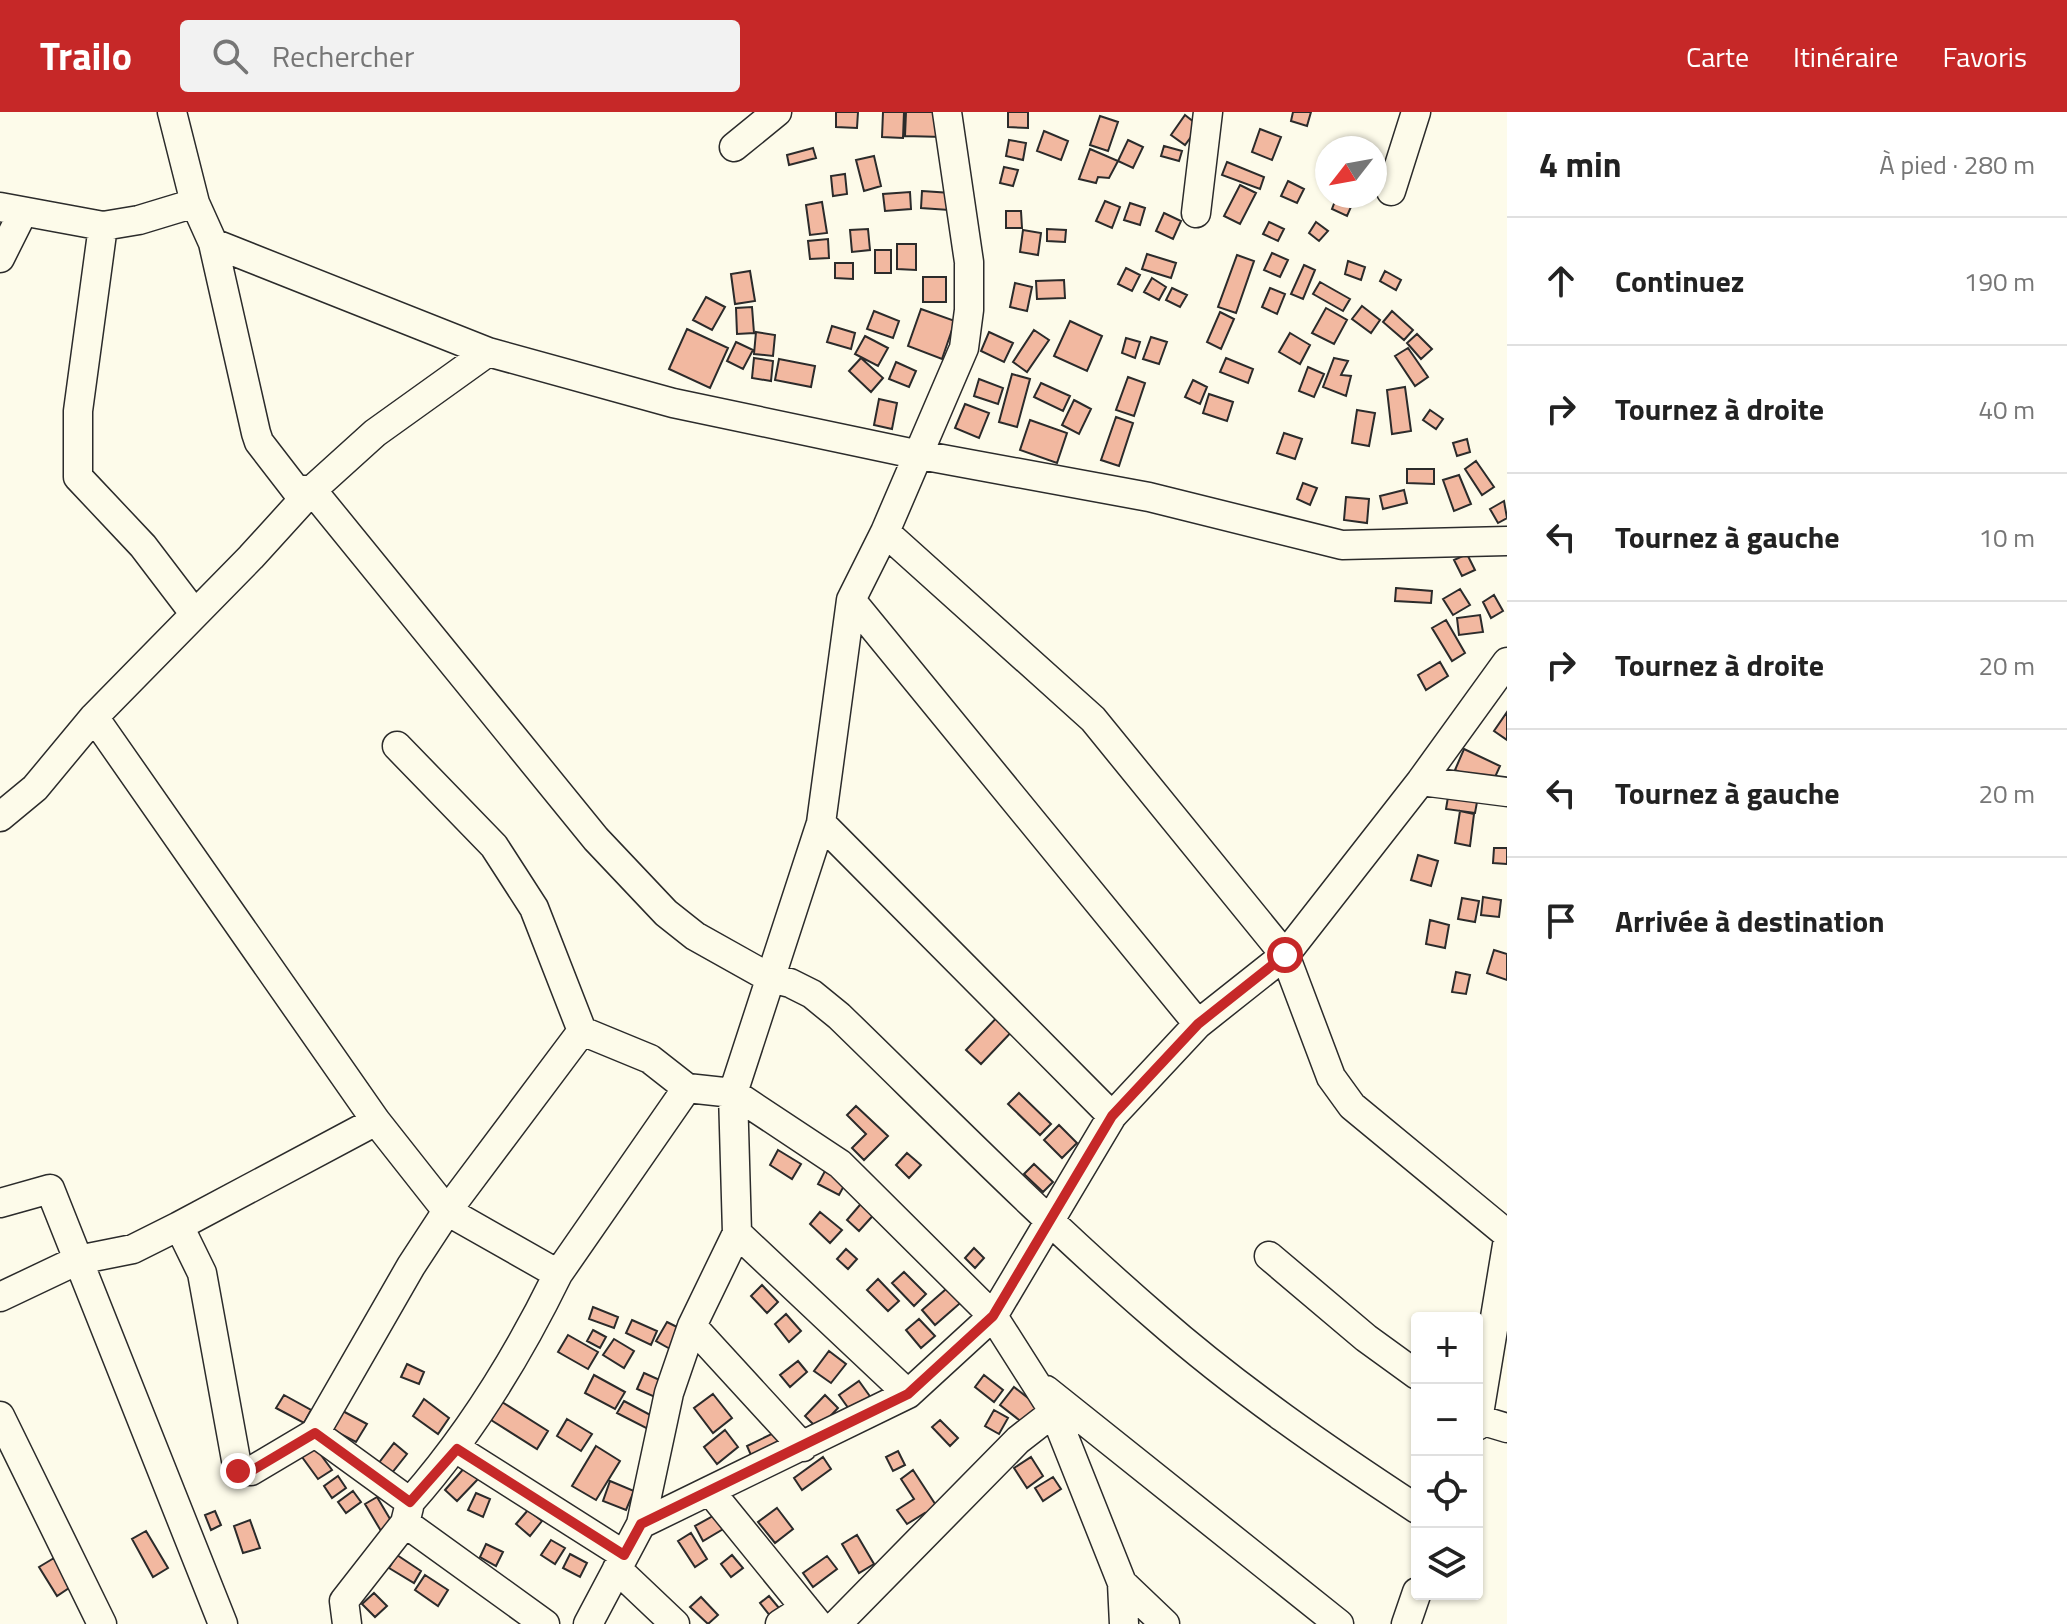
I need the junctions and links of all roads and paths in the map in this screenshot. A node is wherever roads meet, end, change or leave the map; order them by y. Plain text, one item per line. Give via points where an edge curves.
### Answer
1 (172, 112) edge
2 (777, 112) edge
3 (947, 112) edge
4 (1208, 112) edge
5 (1416, 112) edge
6 (734, 147) dead end
7 (1391, 191) dead end
8 (195, 203) junction
9 (12, 210) edge
10 (1196, 213) dead end
11 (103, 226) junction
12 (213, 243) junction
13 (0, 258) edge
14 (488, 352) junction
15 (915, 454) junction
16 (312, 490) junction
17 (885, 532) junction
18 (1507, 541) edge
19 (851, 600) junction
20 (194, 613) junction
21 (1507, 662) edge
22 (94, 717) junction
23 (397, 746) dead end
24 (1421, 781) junction
25 (1507, 792) edge
26 (0, 817) edge
27 (821, 823) junction
28 (1285, 955) junction
29 (770, 978) junction
30 (1198, 1024) junction
31 (582, 1031) junction
32 (687, 1088) junction
33 (733, 1093) junction
34 (1112, 1116) junction
35 (376, 1121) junction
36 (0, 1203) edge
37 (447, 1211) junction
38 (1049, 1221) junction
39 (179, 1226) junction
40 (737, 1233) junction
41 (1507, 1234) edge
42 (1507, 1245) edge
43 (1269, 1256) dead end
44 (78, 1260) junction
45 (558, 1274) junction
46 (0, 1297) edge
47 (993, 1316) junction
48 (692, 1326) junction
49 (1411, 1371) edge
50 (1034, 1381) junction
51 (1483, 1391) edge
52 (908, 1394) junction
53 (1054, 1412) junction
54 (0, 1416) edge
55 (1483, 1423) edge
56 (1507, 1428) edge
57 (315, 1433) junction
58 (803, 1447) junction
59 (457, 1449) junction
60 (710, 1491) junction
61 (1411, 1505) edge
62 (408, 1513) junction
63 (641, 1524) junction
64 (621, 1562) junction
65 (1122, 1583) junction
66 (1414, 1600) edge
67 (812, 1616) edge
68 (102, 1624) edge
69 (223, 1624) edge
70 (347, 1624) edge
71 (545, 1624) edge
72 (588, 1624) edge
73 (675, 1624) edge
74 (780, 1624) edge
75 (837, 1624) edge
76 (1124, 1624) edge
77 (1165, 1624) edge
78 (1339, 1624) edge
79 (1406, 1624) edge

1 - 8 street
2 - 6 street
3 - 15 street via 969,262 969,310 964,348
4 - 10 street
5 - 7 street
8 - 11 street
8 - 12 street
9 - 11 street
9 - 13 street
11 - 20 street via 78,411 78,477 143,546
12 - 14 street
12 - 16 street via 259,442 296,490
14 - 15 street via 673,403
14 - 16 street via 375,433
15 - 17 street
15 - 18 street via 1149,497 1342,545
16 - 20 street
16 - 29 street via 596,839 666,913 695,936
17 - 19 street
17 - 28 street via 1093,719
19 - 27 street
19 - 30 street
20 - 22 street
21 - 24 street
22 - 26 street via 35,788
22 - 35 street
23 - 31 street via 494,846 534,908
24 - 25 street
24 - 28 street
27 - 29 street
27 - 34 street
28 - 30 street
28 - 41 street via 1331,1077 1352,1106
29 - 33 street
29 - 38 street via 812,994 839,1016
30 - 34 street
31 - 32 street via 650,1059
31 - 37 street
32 - 33 street
32 - 45 street
33 - 40 street
33 - 47 street via 840,1164
34 - 38 street
35 - 37 street
35 - 39 street
36 - 44 street via 50,1189
37 - 45 street
37 - 57 street
38 - 47 street
38 - 61 street via 1232,1380
39 - 44 street via 133,1249
39 - 57 street via 202,1273 238,1471 251,1471
40 - 48 street
40 - 52 street
42 - 51 street
43 - 49 street
44 - 46 street
44 - 69 street
45 - 59 street via 534,1324
47 - 50 street
47 - 52 street
48 - 58 street
48 - 63 street via 669,1393
50 - 53 street
50 - 78 street
52 - 58 street
53 - 65 street
53 - 75 street via 1018,1440
54 - 68 street
55 - 56 street
57 - 62 street
58 - 60 street
59 - 62 street
59 - 64 street
60 - 63 street
60 - 67 street
62 - 70 street via 344,1601
62 - 71 street
63 - 64 street
64 - 72 street
64 - 73 street
65 - 76 street
65 - 77 street
66 - 79 street
67 - 74 street

